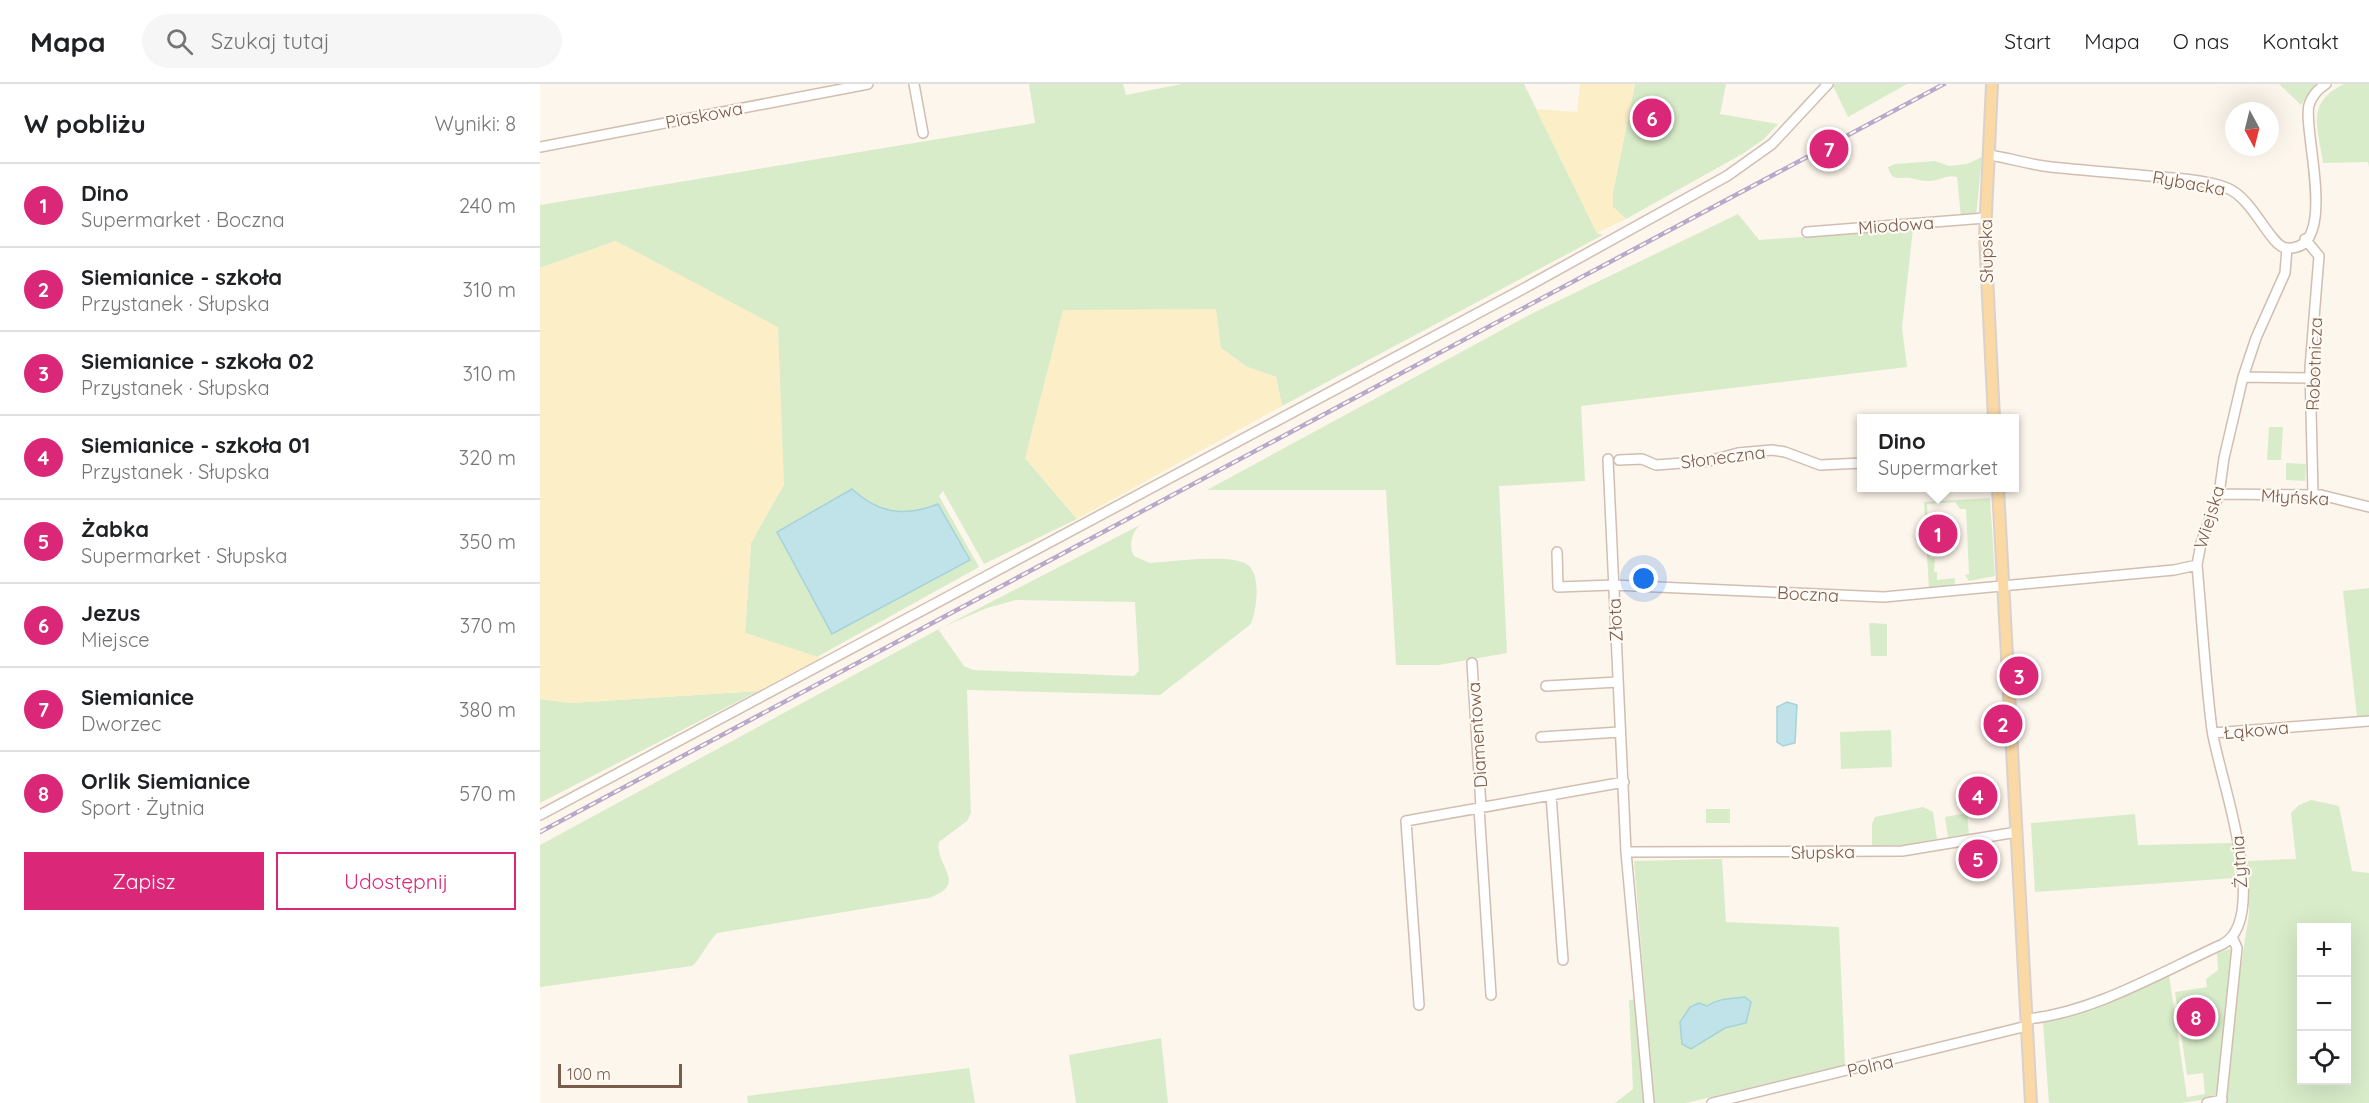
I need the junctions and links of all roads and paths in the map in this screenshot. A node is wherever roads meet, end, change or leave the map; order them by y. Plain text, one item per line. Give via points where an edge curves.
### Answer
1 (868, 84) edge
2 (915, 84) edge
3 (1819, 84) edge
4 (1828, 84) edge
5 (1992, 84) edge
6 (2326, 84) edge
7 (1808, 104) junction
8 (923, 133) dead end
9 (540, 147) edge
10 (1989, 155) junction
11 (1985, 218) junction
12 (1807, 232) dead end
13 (2305, 239) junction
14 (2287, 248) junction
15 (2243, 377) junction
16 (2311, 378) junction
17 (1994, 414) edge
18 (1608, 459) dead end
19 (1619, 460) dead end
20 (1857, 463) edge
21 (1998, 492) edge
22 (2219, 494) junction
23 (2313, 494) junction
24 (2369, 507) edge
25 (1557, 552) dead end
26 (2197, 565) junction
27 (1613, 585) junction
28 (2003, 585) junction
29 (1472, 663) dead end
30 (1618, 681) junction
31 (1546, 686) dead end
32 (2369, 721) edge
33 (1620, 732) junction
34 (2212, 733) junction
35 (1541, 737) dead end
36 (1623, 782) junction
37 (1551, 795) junction
38 (1480, 808) junction
39 (540, 815) edge
40 (2017, 832) junction
41 (1626, 852) junction
42 (2233, 939) junction
43 (1563, 960) dead end
44 (1491, 995) dead end
45 (1419, 1005) dead end
46 (2027, 1023) junction
47 (2221, 1101) edge
48 (1648, 1103) edge
49 (1712, 1103) edge
50 (2031, 1103) edge
51 (2207, 1103) edge

1 - 9 street, Piaskowa
2 - 8 street
3 - 7 street
4 - 7 street
5 - 10 main road, Słupska
6 - 13 street via 2314,95 2308,112 2317,200 2314,224
7 - 39 street via 1766,149 1707,187 1407,352
10 - 11 main road, Słupska
10 - 14 street, Rybacka via 2047,167 2192,180 2226,187 2246,199 2276,243
11 - 12 street, Miodowa
11 - 17 main road, Słupska
13 - 14 street
13 - 16 street, Robotnicza via 2319,256
14 - 15 street, Wiejska via 2285,273
15 - 16 street
15 - 22 street, Wiejska
16 - 23 street, Robotnicza
18 - 27 street, Złota
19 - 20 street, Słoneczna via 1642,459 1656,465 1772,450 1820,465
21 - 28 main road
22 - 23 street, Młyńska
22 - 26 street, Wiejska via 2200,543
23 - 24 street, Młyńska
25 - 27 street, Boczna via 1558,587
26 - 28 street, Wiejska
26 - 34 street, Żytnia
27 - 28 street, Boczna via 1884,597
27 - 30 street, Złota
28 - 40 main road
29 - 38 street, Diamentowa
30 - 31 street
30 - 33 street, Złota
32 - 34 street, Łąkowa
33 - 35 street
33 - 36 street, Złota
34 - 42 street, Żytnia via 2233,809 2239,850 2242,914
36 - 37 street
36 - 41 street, Złota
37 - 38 street
37 - 43 street
38 - 44 street
38 - 45 street via 1406,821
40 - 41 street, Słupska via 1902,850
40 - 46 main road
41 - 48 street, Złota
42 - 46 street via 2099,999
42 - 47 street via 2237,948
46 - 49 street, Polna
46 - 50 main road
47 - 51 street

